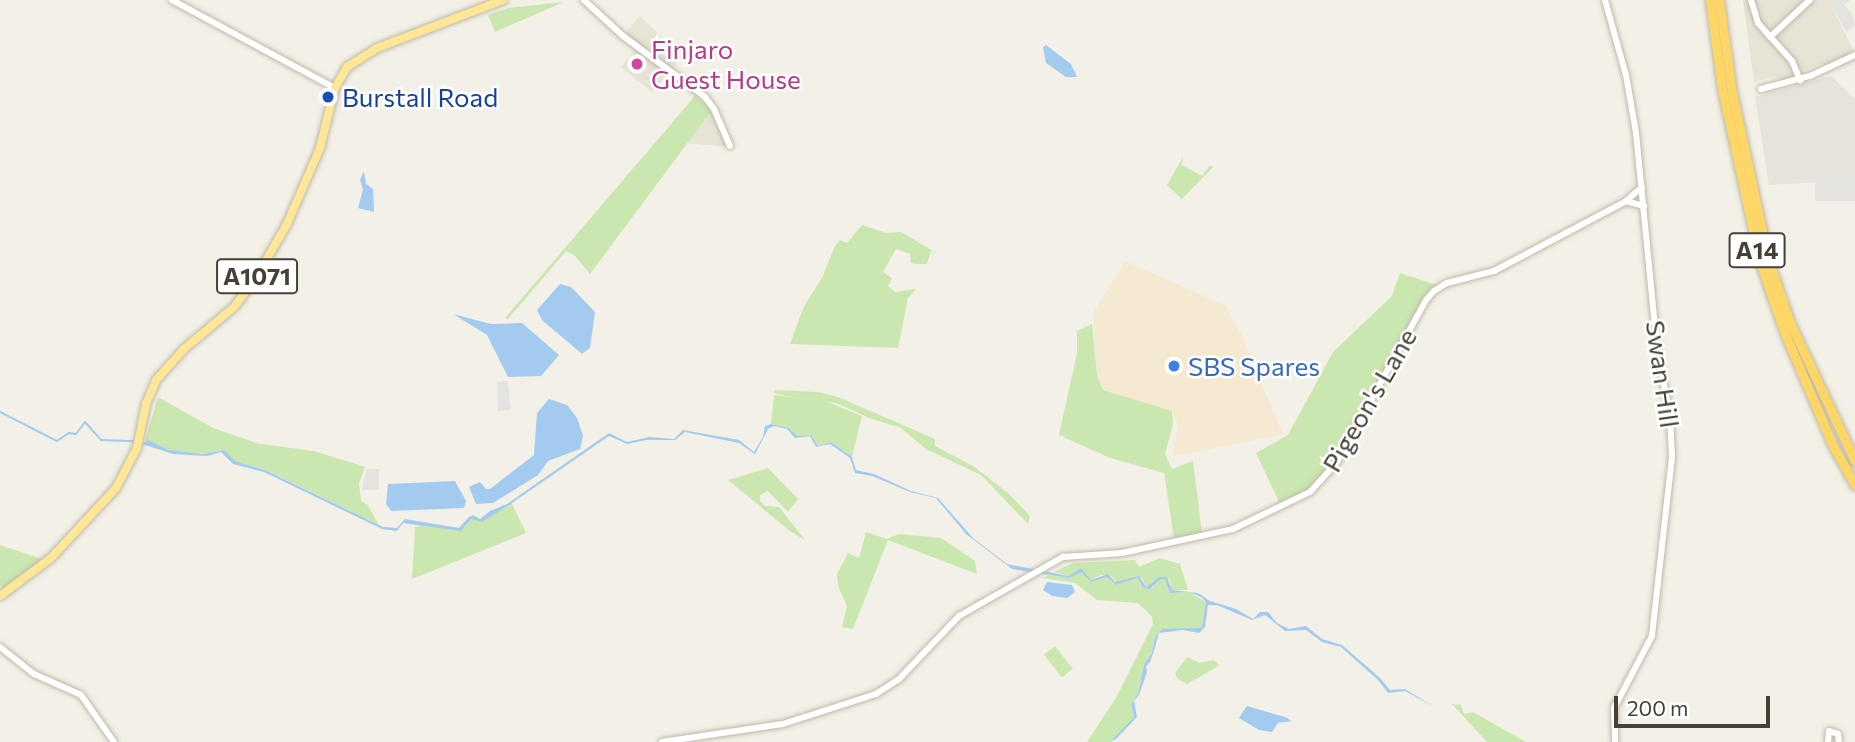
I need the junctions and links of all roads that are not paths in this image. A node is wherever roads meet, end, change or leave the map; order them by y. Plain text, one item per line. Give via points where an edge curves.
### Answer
1 (172, 0) edge
2 (503, 0) edge
3 (584, 0) edge
4 (1605, 0) edge
5 (1710, 0) edge
6 (1719, 0) edge
7 (1751, 0) edge
8 (1810, 0) edge
9 (1770, 37) junction
10 (1855, 55) edge
11 (1800, 80) junction
12 (335, 88) junction
13 (1762, 89) dead end
14 (730, 146) dead end
15 (1642, 187) junction
16 (1626, 201) junction
17 (1644, 206) junction
18 (1855, 461) edge
19 (1855, 485) edge
20 (0, 596) edge
21 (0, 647) edge
22 (114, 742) edge
23 (662, 742) edge
24 (1615, 742) edge
25 (1828, 742) edge
26 (1839, 742) edge

1 - 12 street
2 - 12 main road, A1071 via 363,54
3 - 14 street via 623,36 705,97
4 - 15 street, Swan Hill via 1626,75
5 - 19 highway, A14 via 1722,89 1760,262 1784,334
6 - 18 highway, A14 via 1732,92 1769,263 1791,326
7 - 9 street via 1756,20
8 - 9 street
9 - 11 street via 1792,61
10 - 11 street
11 - 13 street
12 - 20 main road, A1071 via 320,148 274,250 234,307 184,349 156,380 137,448 120,484 33,574
15 - 16 street, Pigeon's Lane
15 - 17 street, Swan Hill
16 - 17 street
16 - 23 street, Pigeon's Lane via 1494,271 1434,291 1337,462 1310,492 1233,529 1122,553 1063,556 959,616 899,679 869,697 783,724
17 - 24 street, Swan Hill via 1672,457 1652,636 1614,708
21 - 22 street via 34,674 81,695
25 - 26 street via 1829,731 1838,734

